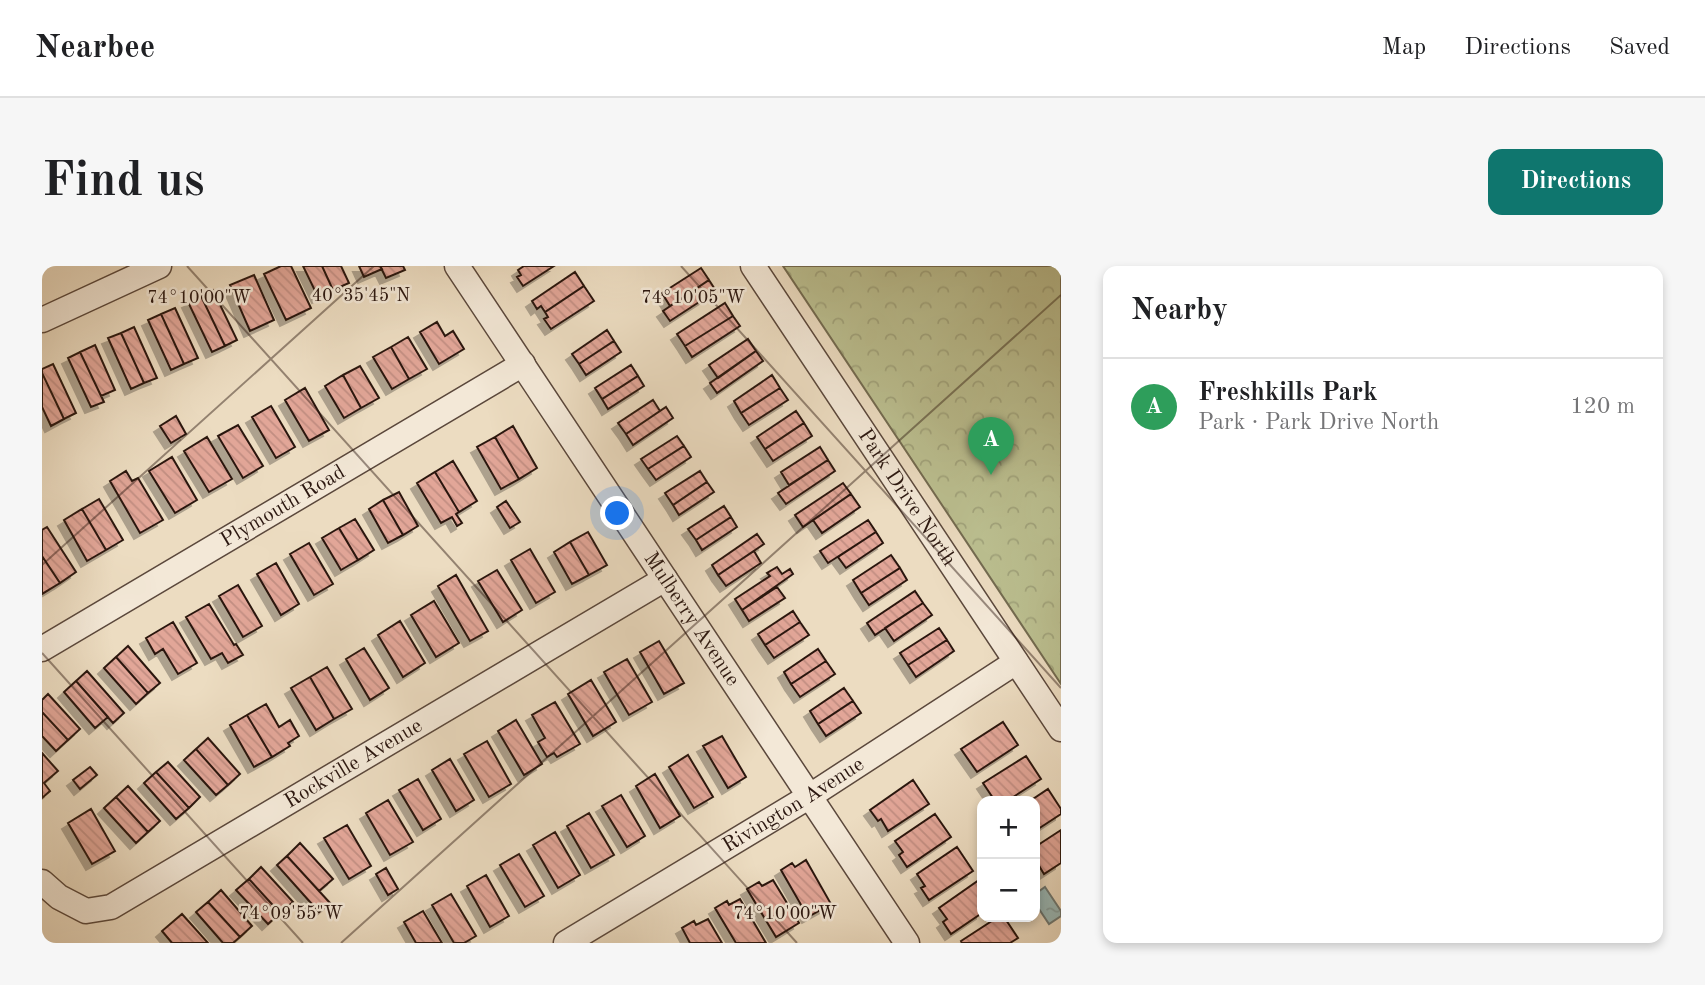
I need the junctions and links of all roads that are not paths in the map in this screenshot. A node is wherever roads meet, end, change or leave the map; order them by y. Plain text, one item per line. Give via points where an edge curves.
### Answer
1 (159, 266) edge
2 (457, 266) edge
3 (753, 266) edge
4 (42, 320) edge
5 (523, 364) junction
6 (665, 579) junction
7 (42, 649) edge
8 (1016, 662) junction
9 (1061, 729) edge
10 (810, 796) junction
11 (42, 882) edge
12 (566, 943) edge
13 (907, 943) edge

1 - 4 street
2 - 5 street, Mulberry Avenue
3 - 8 street, Park Drive North
5 - 6 street, Mulberry Avenue
5 - 7 street, Plymouth Road
6 - 10 street, Mulberry Avenue
6 - 11 street, Rockville Avenue via 111,907 86,911
8 - 9 street, Park Drive North
8 - 10 street, Rivington Avenue
10 - 12 street, Rivington Avenue
10 - 13 street, Mulberry Avenue

